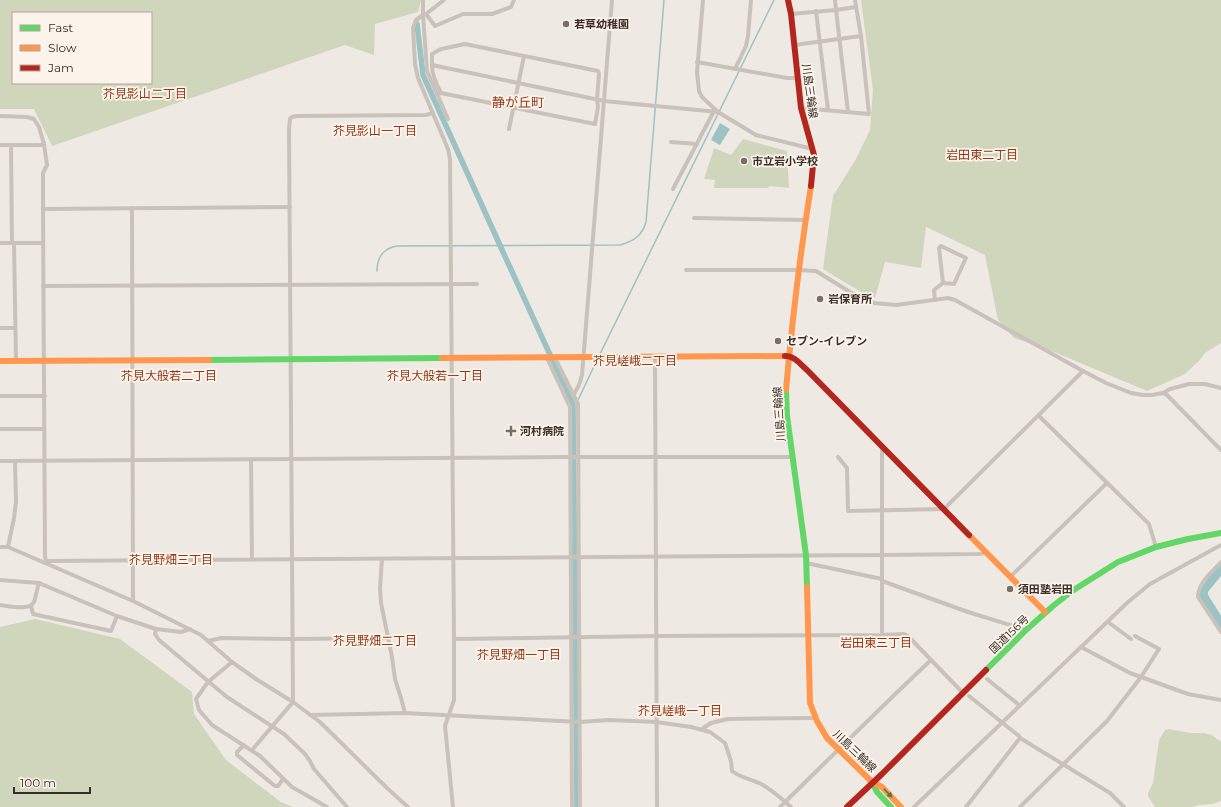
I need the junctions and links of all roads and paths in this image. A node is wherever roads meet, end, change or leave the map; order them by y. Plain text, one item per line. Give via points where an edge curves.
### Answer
1 (423, 0) edge
2 (444, 0) edge
3 (514, 0) edge
4 (612, 0) edge
5 (703, 0) edge
6 (751, 0) edge
7 (788, 0) edge
8 (835, 0) edge
9 (855, 0) edge
10 (856, 7) junction
11 (836, 10) junction
12 (816, 11) junction
13 (791, 14) junction
14 (424, 15) junction
15 (861, 36) junction
16 (840, 39) junction
17 (820, 42) junction
18 (794, 45) junction
19 (524, 56) junction
20 (697, 62) junction
21 (432, 65) junction
22 (735, 69) junction
23 (798, 78) junction
24 (518, 83) junction
25 (439, 94) junction
26 (597, 99) junction
27 (604, 101) junction
28 (513, 107) junction
29 (801, 108) junction
30 (828, 110) junction
31 (716, 111) junction
32 (848, 112) junction
33 (433, 113) junction
34 (0, 116) edge
35 (448, 119) dead end
36 (509, 130) dead end
37 (671, 142) dead end
38 (44, 144) junction
39 (696, 144) junction
40 (0, 145) edge
41 (11, 145) junction
42 (813, 149) junction
43 (673, 189) dead end
44 (290, 207) junction
45 (131, 208) junction
46 (43, 209) junction
47 (694, 218) dead end
48 (805, 220) junction
49 (0, 243) edge
50 (13, 243) junction
51 (43, 243) junction
52 (686, 270) dead end
53 (799, 270) junction
54 (943, 283) junction
55 (452, 284) junction
56 (477, 284) dead end
57 (132, 285) junction
58 (291, 285) junction
59 (43, 286) junction
60 (935, 300) junction
61 (0, 328) edge
62 (15, 328) junction
63 (789, 356) junction
64 (583, 357) junction
65 (655, 357) junction
66 (452, 358) junction
67 (547, 358) junction
68 (555, 358) junction
69 (291, 359) junction
70 (44, 360) junction
71 (132, 360) junction
72 (0, 361) edge
73 (16, 361) junction
74 (1083, 371) junction
75 (1221, 388) edge
76 (1163, 393) junction
77 (0, 396) edge
78 (44, 396) junction
79 (573, 396) junction
80 (1039, 416) junction
81 (0, 429) edge
82 (44, 429) junction
83 (882, 448) junction
84 (1221, 450) edge
85 (570, 457) junction
86 (578, 457) junction
87 (655, 457) junction
88 (793, 457) junction
89 (838, 457) dead end
90 (453, 459) junction
91 (133, 460) junction
92 (251, 460) junction
93 (292, 460) junction
94 (0, 461) edge
95 (44, 461) junction
96 (15, 462) junction
97 (1107, 483) junction
98 (882, 509) junction
99 (944, 509) junction
100 (1221, 533) edge
101 (1220, 545) edge
102 (0, 547) edge
103 (8, 547) junction
104 (1156, 547) junction
105 (1221, 551) edge
106 (985, 553) junction
107 (806, 555) junction
108 (656, 556) junction
109 (882, 556) junction
110 (570, 558) junction
111 (579, 558) junction
112 (252, 559) junction
113 (382, 559) junction
114 (453, 559) junction
115 (132, 560) junction
116 (292, 560) junction
117 (46, 562) junction
118 (1221, 562) edge
119 (806, 563) junction
120 (1010, 578) junction
121 (0, 580) edge
122 (882, 580) junction
123 (39, 583) junction
124 (133, 601) junction
125 (0, 605) edge
126 (31, 606) junction
127 (1045, 612) junction
128 (116, 616) junction
129 (1108, 622) junction
130 (156, 629) junction
131 (190, 630) junction
132 (1026, 630) junction
133 (1221, 632) edge
134 (656, 636) junction
135 (809, 636) junction
136 (882, 636) junction
137 (1135, 636) dead end
138 (571, 637) junction
139 (579, 637) junction
140 (389, 638) junction
141 (293, 639) junction
142 (454, 639) junction
143 (1131, 639) dead end
144 (208, 641) junction
145 (1081, 647) junction
146 (931, 660) junction
147 (232, 662) junction
148 (1141, 677) junction
149 (987, 679) dead end
150 (208, 682) junction
151 (963, 693) junction
152 (969, 696) dead end
153 (1221, 700) edge
154 (293, 702) junction
155 (1019, 705) junction
156 (404, 713) junction
157 (449, 714) junction
158 (310, 715) junction
159 (814, 718) junction
160 (572, 721) junction
161 (579, 722) junction
162 (656, 722) junction
163 (1002, 722) junction
164 (273, 726) junction
165 (702, 729) junction
166 (1019, 736) dead end
167 (244, 745) junction
168 (252, 750) junction
169 (839, 750) junction
170 (1064, 764) junction
171 (283, 779) junction
172 (872, 782) junction
173 (580, 798) junction
174 (572, 799) junction
175 (785, 802) junction
176 (327, 807) edge
177 (347, 807) edge
178 (408, 807) edge
179 (453, 807) edge
180 (572, 807) edge
181 (580, 807) edge
182 (657, 807) edge
183 (780, 807) edge
184 (791, 807) edge
185 (847, 807) edge
186 (891, 807) edge
187 (901, 807) edge
188 (914, 807) edge
189 (966, 807) edge
190 (1020, 807) edge
191 (1124, 807) edge

1 - 14 street
2 - 14 street
3 - 14 street via 511,7 492,14 463,14 435,26
4 - 27 street
5 - 20 street
6 - 22 street via 746,46
7 - 13 main road, 川島三輪線
8 - 11 street
9 - 10 street
10 - 11 street
10 - 15 street
11 - 12 street
11 - 16 street
12 - 13 street
12 - 17 street
13 - 18 main road, 川島三輪線
14 - 25 street via 426,71
14 - 33 street via 416,20 414,28 415,64 418,78
15 - 16 street
15 - 32 street via 869,114
16 - 17 street
16 - 32 street
17 - 18 street
17 - 30 street
18 - 23 main road, 川島三輪線
19 - 21 street via 466,44 441,49 432,54
19 - 24 street
19 - 26 street via 598,71 600,74
20 - 22 street
20 - 31 street via 702,97
21 - 24 street
21 - 25 street
22 - 23 street
23 - 29 main road, 川島三輪線
24 - 26 street
24 - 28 street
25 - 28 street
25 - 35 street
26 - 27 street
26 - 28 street via 595,124
27 - 31 street
27 - 64 street
28 - 36 street
29 - 30 street
29 - 42 main road, 川島三輪線
30 - 32 street
31 - 39 street
31 - 42 street via 756,135
33 - 44 street via 426,116 292,117 289,130
33 - 55 street via 450,158
34 - 38 street via 34,119
37 - 39 street
38 - 41 street
38 - 46 street via 47,165 43,173
39 - 43 street
40 - 41 street
41 - 50 street
42 - 48 main road, 川島三輪線 via 813,170
44 - 45 street
44 - 58 street
45 - 46 street
45 - 57 street
46 - 51 street
47 - 48 street
48 - 53 main road, 川島三輪線
49 - 50 street
50 - 51 street
50 - 62 street
51 - 59 street
52 - 53 street
53 - 60 street via 816,271 874,303 896,305
53 - 63 main road, 川島三輪線
54 - 54 street via 939,248 941,246 966,258 954,284
54 - 60 street via 934,290
55 - 56 street
55 - 58 street
55 - 66 street
57 - 58 street
57 - 59 street
57 - 71 street
58 - 69 street
59 - 70 street
60 - 74 street via 955,300
61 - 62 street
62 - 73 street
63 - 65 main road
63 - 83 main road via 807,370
63 - 88 main road, 川島三輪線 via 786,395
64 - 65 main road
64 - 68 main road
64 - 79 street via 582,374
65 - 87 street
66 - 67 main road
66 - 69 main road
66 - 90 street
67 - 68 main road
67 - 85 street via 570,407
68 - 79 street
69 - 71 main road
69 - 93 street
70 - 71 main road
70 - 73 main road
70 - 78 street
71 - 91 street
72 - 73 main road
74 - 76 street via 1131,393
74 - 80 street
75 - 76 street via 1189,384
76 - 84 street
77 - 78 street
78 - 82 street
79 - 86 street via 578,404
80 - 97 street
80 - 99 street
81 - 82 street
82 - 95 street
83 - 98 street
83 - 99 main road
85 - 86 street
85 - 90 street
85 - 110 street
86 - 87 street
86 - 111 street
87 - 88 street
87 - 108 street
88 - 107 main road, 川島三輪線
89 - 98 street via 847,468 848,511
90 - 93 street
90 - 114 street
91 - 92 street
91 - 95 street
91 - 115 street
92 - 93 street
92 - 112 street
93 - 116 street
94 - 96 street
95 - 96 street
95 - 117 street
96 - 103 street via 16,502
97 - 104 street via 1149,524
97 - 120 street
98 - 99 street
98 - 109 street
99 - 106 main road
100 - 104 main road, 国道156号
101 - 105 street
101 - 129 street via 1150,584
102 - 103 street
103 - 117 street
104 - 127 main road, 国道156号 via 1118,562 1072,591
106 - 109 street
106 - 120 main road
107 - 108 street
107 - 109 street
107 - 119 main road, 川島三輪線
108 - 111 street
108 - 134 street
109 - 122 street
110 - 111 street
110 - 114 street
110 - 138 street
111 - 139 street
112 - 115 street
112 - 116 street
113 - 114 street
113 - 116 street
113 - 140 street via 381,603
114 - 142 street
115 - 117 street
115 - 124 street
116 - 141 street
117 - 124 street
118 - 133 street via 1198,591 1198,597
119 - 122 street
119 - 135 main road, 川島三輪線
120 - 127 main road
121 - 123 street
122 - 132 street via 968,612
122 - 136 street
123 - 126 street
123 - 128 street
124 - 131 street
125 - 126 street via 26,608
126 - 128 street via 33,614 111,631
127 - 132 main road, 国道156号
128 - 130 street
129 - 143 street
129 - 145 street
130 - 131 street via 181,632
130 - 150 street via 155,634 159,640
131 - 144 street
132 - 151 main road, 国道156号
134 - 135 street
134 - 139 street
134 - 162 street
135 - 136 street
135 - 159 main road, 川島三輪線 via 810,703
136 - 146 street via 904,634
137 - 148 street via 1159,649
138 - 139 street
138 - 142 street
138 - 160 street
139 - 161 street
140 - 141 street
140 - 156 street via 395,679
141 - 144 street via 221,638
141 - 154 street
142 - 157 street via 454,700
144 - 147 street
145 - 148 street
145 - 155 street
146 - 151 street
146 - 169 street
147 - 150 street
147 - 154 street
148 - 153 street via 1188,694
148 - 170 street via 1107,721
149 - 155 street
150 - 164 street
150 - 167 street via 196,698 198,710 212,725
151 - 172 main road, 国道156号
152 - 163 street
154 - 158 street
154 - 164 street
155 - 163 street
156 - 157 street
156 - 158 street
157 - 160 street
157 - 179 street via 446,726
158 - 178 street
159 - 165 street via 728,719 711,723
159 - 169 main road, 川島三輪線 via 827,738
160 - 161 street
160 - 174 street
161 - 162 street
161 - 173 street
162 - 165 street
162 - 182 street
163 - 166 street
163 - 188 street
164 - 168 street
164 - 177 street via 305,754 314,769
165 - 175 street via 725,743 732,771 760,784
167 - 168 street
167 - 171 street via 237,755 275,786
168 - 171 street
169 - 172 main road, 川島三輪線
169 - 175 street
170 - 189 street via 1020,738
170 - 190 street
170 - 191 street via 1110,793
171 - 176 street
172 - 185 main road, 国道156号
172 - 186 main road via 877,792
172 -> 187 main road via 882,787
173 - 174 street
173 - 181 street
174 - 180 street
175 - 183 street
175 - 184 street

